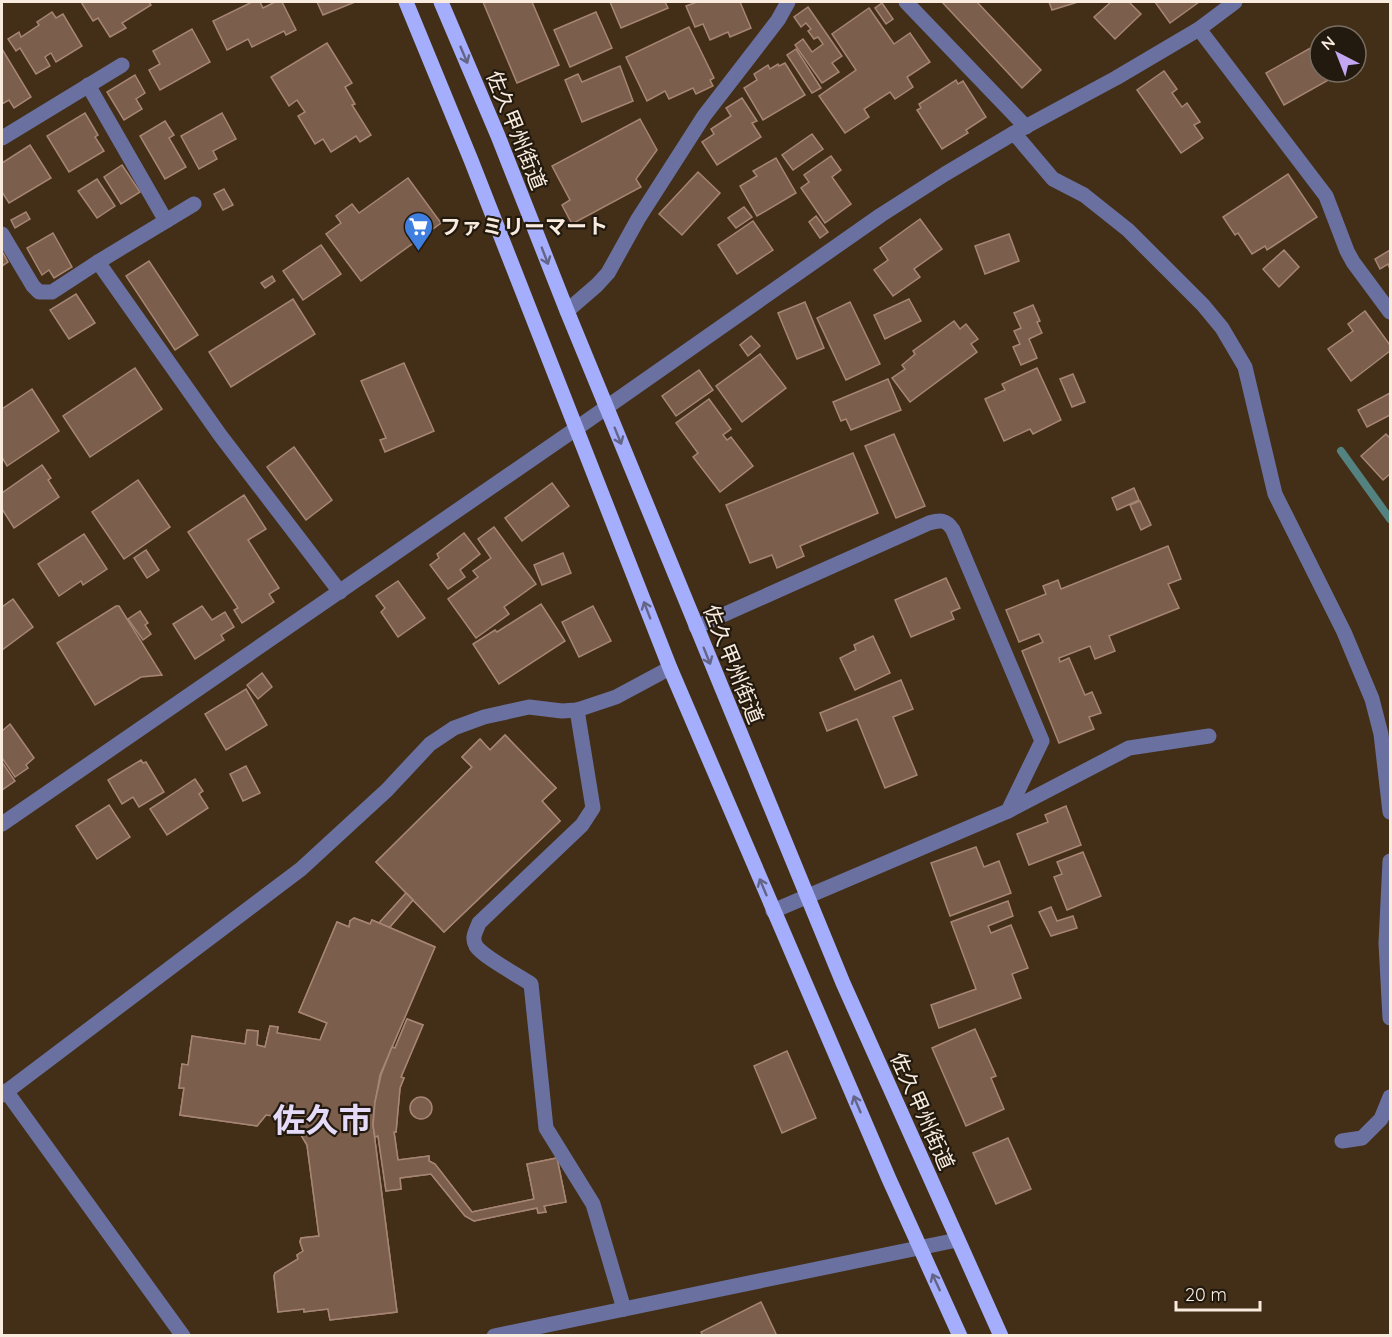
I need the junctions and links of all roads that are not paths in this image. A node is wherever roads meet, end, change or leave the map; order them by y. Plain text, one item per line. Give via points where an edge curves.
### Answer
1 (406, 2) edge
2 (441, 2) edge
3 (788, 2) edge
4 (906, 2) edge
5 (1235, 2) edge
6 (1199, 29) junction
7 (123, 65) dead end
8 (88, 85) junction
9 (1020, 130) junction
10 (2, 138) edge
11 (195, 204) dead end
12 (166, 221) junction
13 (2, 234) edge
14 (98, 262) junction
15 (567, 311) junction
16 (1390, 312) edge
17 (606, 407) junction
18 (577, 428) junction
19 (340, 592) junction
20 (696, 627) junction
21 (670, 668) junction
22 (577, 710) junction
23 (1209, 736) dead end
24 (1008, 811) junction
25 (1390, 812) edge
26 (2, 824) edge
27 (1390, 861) edge
28 (808, 898) junction
29 (773, 911) junction
30 (1390, 1018) edge
31 (4, 1093) edge
32 (1390, 1097) edge
33 (1342, 1141) dead end
34 (957, 1240) junction
35 (920, 1248) junction
36 (624, 1309) junction
37 (183, 1335) edge
38 (494, 1335) edge
39 (960, 1335) edge
40 (1001, 1335) edge

1 - 18 main road
2 -> 15 main road, 佐久甲州街道
3 - 15 street via 704,116 608,273
4 - 9 street
5 - 6 street
6 - 9 street
6 - 16 street via 1326,196 1353,262
7 - 8 street
8 - 10 street
8 - 12 street
9 - 17 street via 881,215
9 - 25 street via 1053,179 1084,195 1128,230 1203,305 1245,367 1275,494 1344,632 1372,699
11 - 12 street
12 - 14 street
13 - 14 street via 39,292 52,292
14 - 19 street via 220,435
15 - 17 main road, 佐久甲州街道
17 - 18 street
17 -> 20 main road, 佐久甲州街道
18 - 19 street
21 -> 18 main road
19 - 26 street
20 - 24 street via 929,523 948,523 1042,741
20 -> 28 main road, 佐久甲州街道
21 - 22 street via 616,697
29 -> 21 main road
22 - 31 street via 530,707 484,717 454,728 430,744 387,790 301,869
22 - 36 street via 593,808 582,825 479,923 473,936 475,946 483,953 531,984 546,1128 593,1204
23 - 24 street via 1129,748
24 - 28 street via 871,867
27 - 30 street via 1386,943
28 - 29 street
28 - 34 main road, 佐久甲州街道
35 -> 29 main road
31 - 37 street
32 - 33 street via 1381,1119 1362,1138
34 - 35 street
34 - 40 main road, 佐久甲州街道
35 - 36 street
39 -> 35 main road
36 - 38 street

